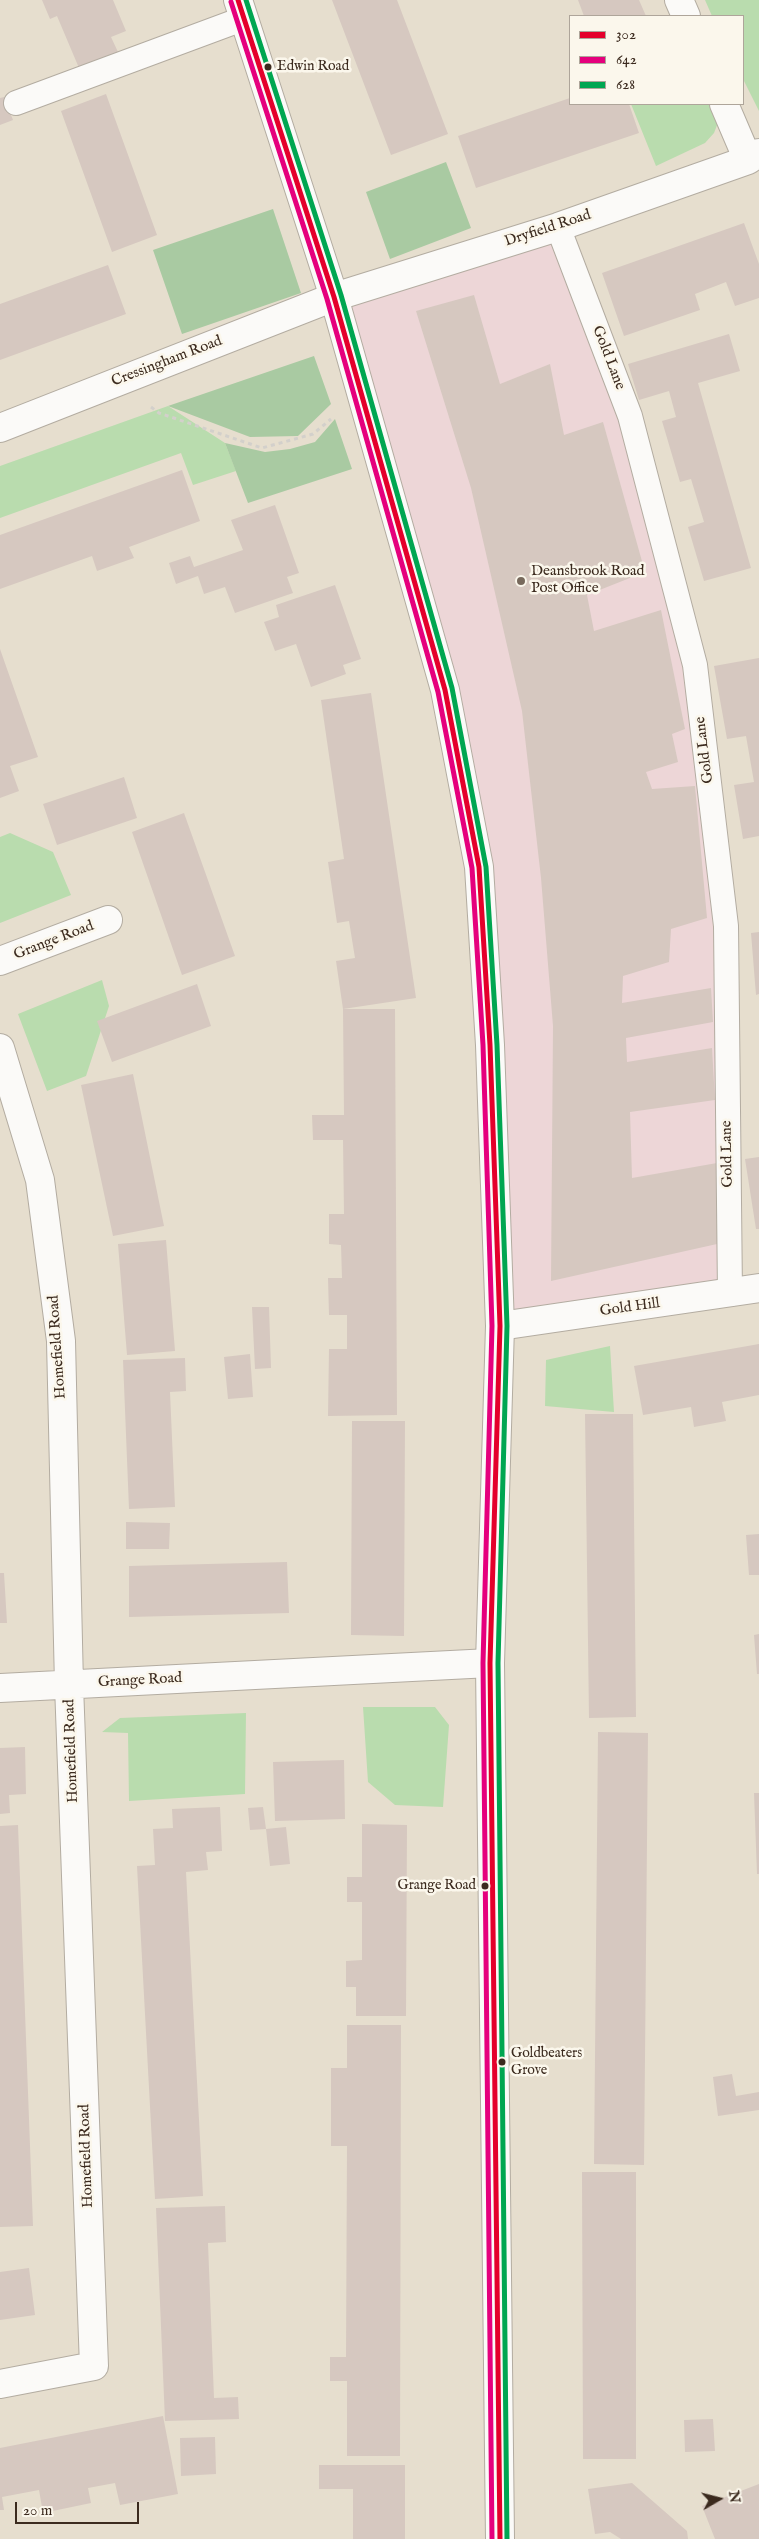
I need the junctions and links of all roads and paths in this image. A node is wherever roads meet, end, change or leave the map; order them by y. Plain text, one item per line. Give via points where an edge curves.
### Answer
1 (679, 0) edge
2 (242, 9) edge
3 (686, 15) edge
4 (16, 103) dead end
5 (725, 105) edge
6 (754, 156) edge
7 (558, 227) junction
8 (334, 297) junction
9 (117, 382) junction
10 (361, 394) junction
11 (0, 428) edge
12 (108, 920) dead end
13 (0, 961) edge
14 (0, 1048) edge
15 (759, 1288) edge
16 (730, 1294) junction
17 (500, 1326) junction
18 (490, 1663) junction
19 (70, 1685) junction
20 (0, 1688) edge
21 (0, 2384) edge
22 (500, 2539) edge

1 - 3 street
2 - 4 lane
2 - 8 street
5 - 6 street
6 - 7 street, Dryfield Road
7 - 8 street, Dryfield Road
7 - 16 lane, Gold Lane via 630,416 694,665 726,926
8 - 9 street, Cressingham Road
8 - 10 street
9 - 10 path via 159,412 262,448 313,434
9 - 11 street, Cressingham Road
10 - 17 street via 445,690 479,867 490,1045
12 - 13 street, Grange Road
14 - 19 street, Homefield Road via 40,1180 61,1341
15 - 16 street, Gold Hill
16 - 17 street, Gold Hill
17 - 18 street
18 - 19 street, Grange Road
18 - 22 street
19 - 20 street, Grange Road
19 - 21 street, Homefield Road via 94,2366

